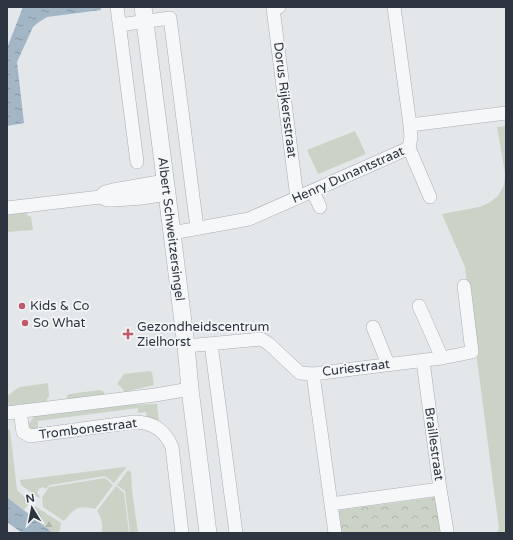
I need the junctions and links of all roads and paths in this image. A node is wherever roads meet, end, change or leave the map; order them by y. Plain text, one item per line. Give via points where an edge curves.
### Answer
1 (117, 7) edge
2 (279, 7) edge
3 (394, 7) edge
4 (144, 14) edge
5 (119, 24) junction
6 (506, 113) edge
7 (410, 124) junction
8 (409, 148) junction
9 (138, 162) dead end
10 (166, 188) junction
11 (313, 191) junction
12 (430, 197) dead end
13 (297, 198) junction
14 (320, 207) dead end
15 (7, 208) edge
16 (197, 228) junction
17 (172, 233) junction
18 (464, 286) dead end
19 (419, 306) dead end
20 (373, 327) dead end
21 (211, 344) junction
22 (186, 346) junction
23 (442, 358) junction
24 (423, 360) junction
25 (388, 364) junction
26 (313, 374) junction
27 (190, 389) junction
28 (13, 412) edge
29 (440, 490) junction
30 (331, 504) junction
31 (447, 531) dead end
32 (182, 533) edge
33 (208, 533) edge
34 (236, 533) edge
35 (335, 533) edge

1 - 5 street, Albert Schweitzersingel
2 - 13 street, Dorus Rijkersstraat via 274,8
3 - 7 street
4 - 5 street, Albert Schweitzersingel
4 - 10 street, Albert Schweitzersingel
4 - 16 street, Albert Schweitzersingel via 170,18
5 - 9 street, Albert Schweitzersingel
6 - 7 street
7 - 8 street, Henry Dunantstraat
8 - 11 street, Henry Dunantstraat
8 - 12 street
10 - 15 street via 142,198 106,200 100,197
10 - 17 street, Albert Schweitzersingel
11 - 13 street, Henry Dunantstraat
11 - 14 street
13 - 16 street, Henry Dunantstraat via 249,219
16 - 17 street, Henry Dunantstraat
17 - 22 street, Albert Schweitzersingel
18 - 23 street, Curiestraat via 472,352
19 - 23 street
20 - 25 street
21 - 22 street, Curiestraat
21 - 26 street, Curiestraat via 261,339 300,373
21 - 34 street
22 - 27 street, Albert Schweitzersingel
23 - 24 street, Curiestraat
24 - 25 street, Curiestraat
24 - 29 street, Braillestraat
25 - 26 street, Curiestraat
26 - 30 street
27 - 28 street, Trombonestraat
27 - 33 street, Albert Schweitzersingel
28 - 32 street, Trombonestraat via 23,432 30,436 134,422 150,424 159,429 172,447
29 - 30 street, Braillestraat
29 - 31 street
30 - 35 street

